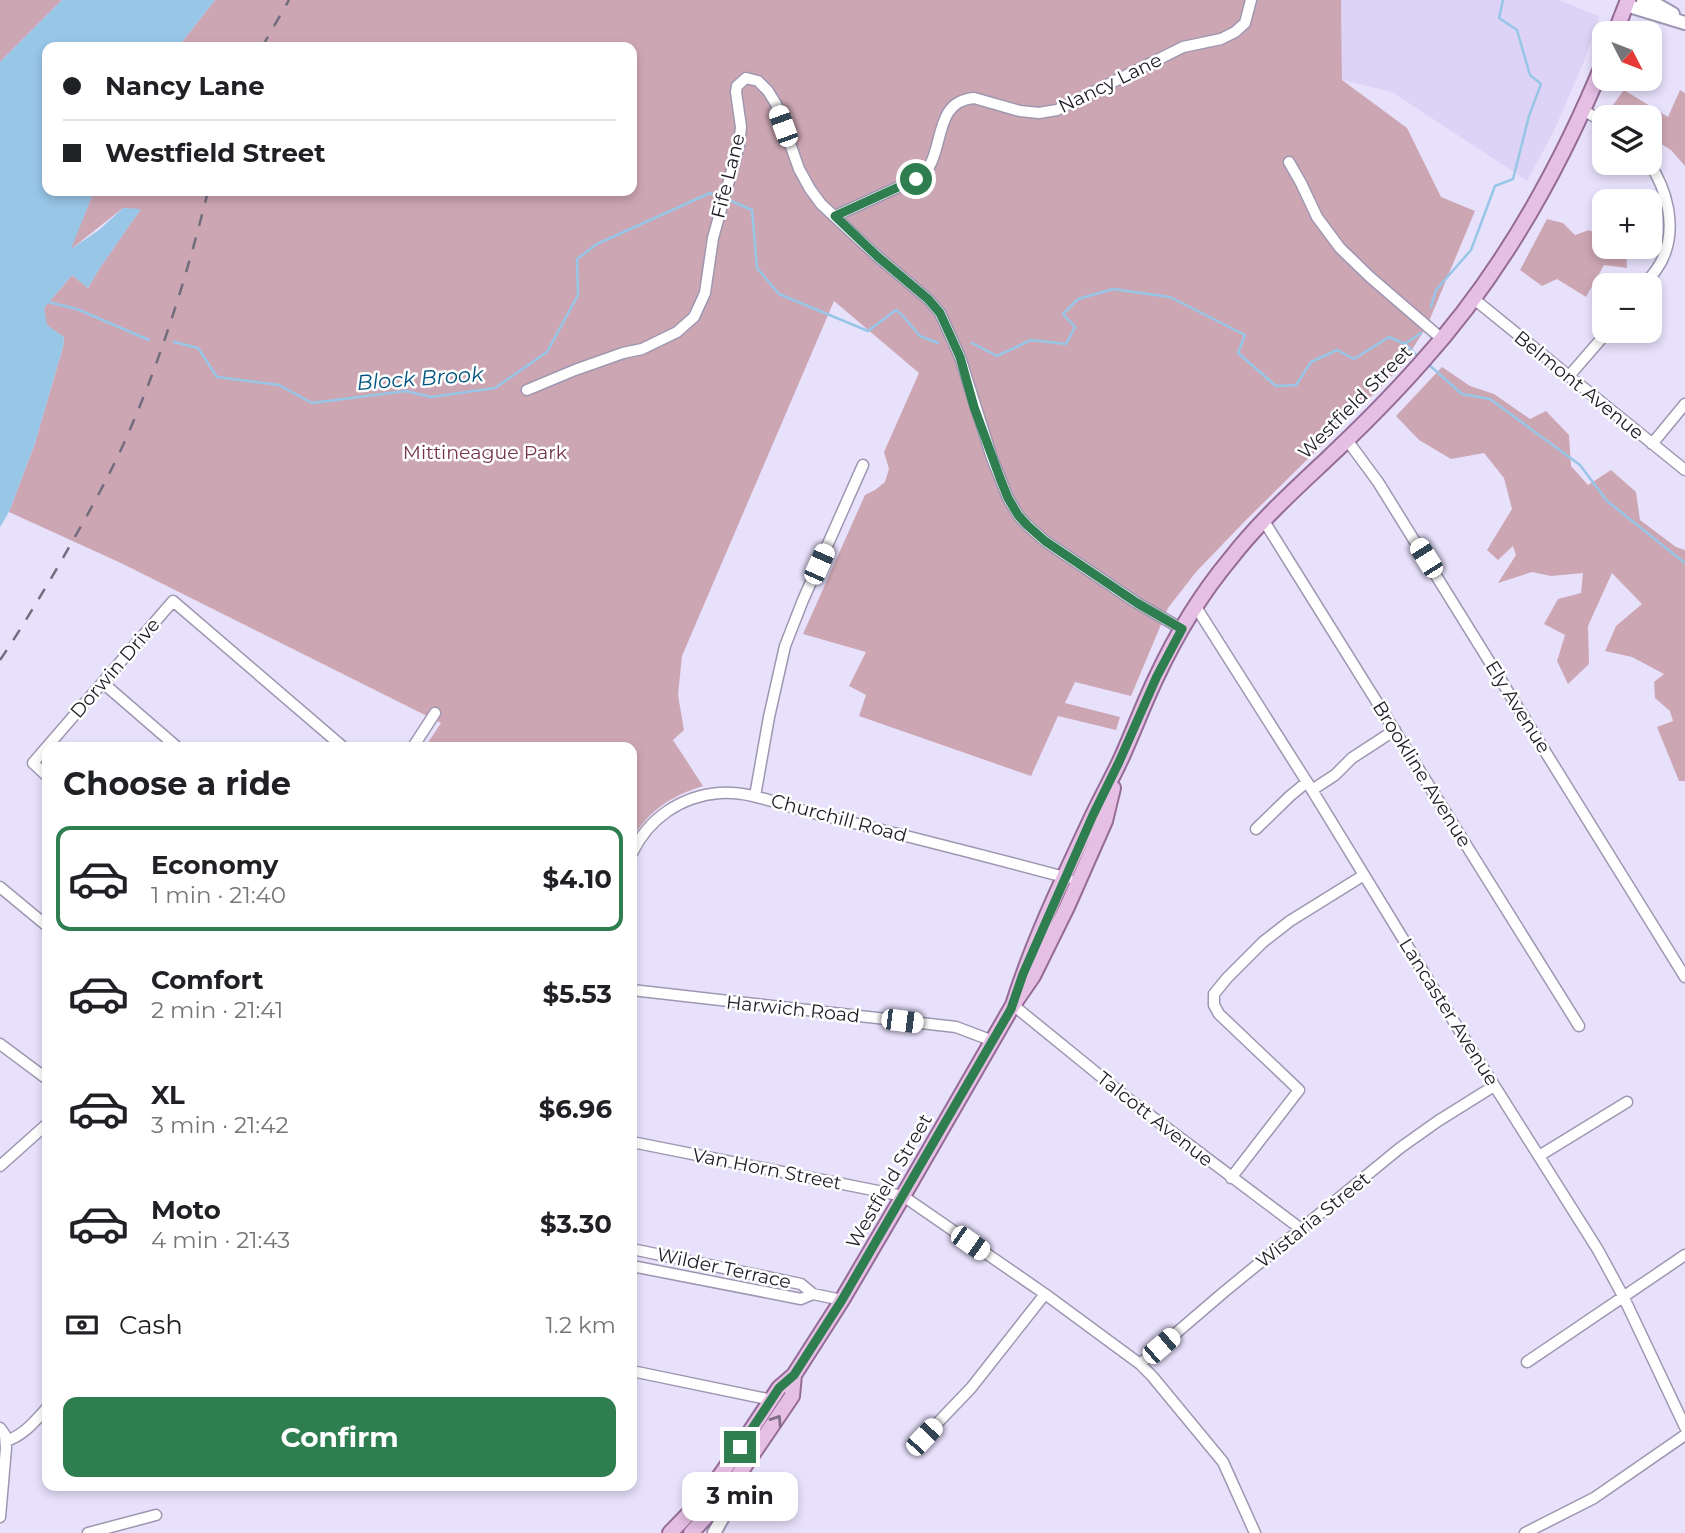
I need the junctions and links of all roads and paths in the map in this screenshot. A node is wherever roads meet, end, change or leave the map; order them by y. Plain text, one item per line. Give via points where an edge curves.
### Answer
1 (1251, 0) edge
2 (1643, 0) edge
3 (1627, 3) edge
4 (1620, 21) edge
5 (1685, 22) edge
6 (1592, 89) edge
7 (1583, 110) junction
8 (1592, 115) edge
9 (1289, 162) dead end
10 (1656, 175) edge
11 (835, 216) junction
12 (1655, 273) edge
13 (1474, 299) junction
14 (1442, 339) junction
15 (1598, 343) edge
16 (1569, 376) junction
17 (527, 390) dead end
18 (1685, 404) edge
19 (1347, 440) junction
20 (1652, 444) junction
21 (863, 465) dead end
22 (1685, 470) edge
23 (1264, 521) junction
24 (1196, 607) junction
25 (1182, 629) junction
26 (103, 683) junction
27 (435, 713) dead end
28 (1395, 730) junction
29 (52, 742) edge
30 (171, 742) edge
31 (337, 742) edge
32 (416, 742) edge
33 (42, 754) edge
34 (42, 772) edge
35 (1310, 786) junction
36 (755, 796) junction
37 (1256, 829) dead end
38 (637, 846) edge
39 (1364, 875) junction
40 (1072, 879) junction
41 (0, 887) edge
42 (42, 922) edge
43 (1685, 977) edge
44 (637, 991) edge
45 (1013, 1004) junction
46 (1579, 1026) dead end
47 (993, 1041) junction
48 (0, 1044) edge
49 (42, 1075) edge
50 (1494, 1086) junction
51 (1627, 1102) dead end
52 (42, 1129) edge
53 (637, 1143) edge
54 (1539, 1156) junction
55 (0, 1166) edge
56 (1231, 1178) junction
57 (903, 1196) junction
58 (1301, 1229) junction
59 (637, 1250) edge
60 (1685, 1255) edge
61 (700, 1263) junction
62 (637, 1267) edge
63 (696, 1279) junction
64 (813, 1294) junction
65 (1045, 1294) junction
66 (1623, 1296) junction
67 (842, 1300) junction
68 (1527, 1362) dead end
69 (1140, 1364) junction
70 (637, 1372) edge
71 (794, 1375) junction
72 (772, 1400) junction
73 (42, 1414) edge
74 (1685, 1427) edge
75 (0, 1428) edge
76 (1685, 1435) edge
77 (924, 1437) dead end
78 (6, 1441) junction
79 (747, 1465) junction
80 (156, 1515) dead end
81 (0, 1517) edge
82 (695, 1531) edge
83 (88, 1533) edge
84 (670, 1533) edge
85 (714, 1533) edge
86 (1255, 1533) edge
87 (1525, 1533) edge

1 - 11 street, Nancy Lane via 1245,23 1235,33 1183,47 1058,110 1020,111 974,97 958,102 945,118 926,172
2 - 5 main road
3 - 4 main road
3 - 5 main road
6 - 7 main road, Westfield Street
7 - 8 street
7 - 13 main road, Westfield Street via 1536,203
9 - 14 street via 1339,247
10 - 12 street via 1666,198 1669,231
11 - 17 street, Fife Lane via 821,204 799,169 768,91 758,81 746,78 736,93 739,145 710,250 705,293 694,317 677,332 642,349
11 - 25 street, Fife Lane via 940,313 1018,515 1045,541
13 - 14 main road, Westfield Street
13 - 16 street, Belmont Avenue
14 - 19 main road, Westfield Street
15 - 16 street
16 - 20 street, Belmont Avenue
18 - 20 street
19 - 23 main road, Westfield Street
19 - 43 street, Ely Avenue via 1385,492
20 - 22 street, Belmont Avenue
21 - 36 street via 785,646
23 - 24 main road, Westfield Street via 1229,559
23 - 28 street, Brookline Avenue
24 - 25 main road, Westfield Street
24 - 35 street, Lancaster Avenue
25 - 40 main road, Westfield Street via 1119,762 1105,821
26 - 29 street, Dorwin Drive
26 - 30 street
26 - 31 street, Dorwin Drive via 173,601
27 - 32 street
28 - 35 street via 1335,775
28 - 46 street, Brookline Avenue
33 - 34 street, Dorwin Drive via 33,764
35 - 37 street via 1290,796
35 - 39 street, Lancaster Avenue
36 - 38 street, Churchill Road via 720,793 681,803 652,823
36 - 40 street, Churchill Road
39 - 50 street, Lancaster Avenue
39 - 56 street via 1272,934 1214,994 1219,1014 1298,1090
40 - 45 main road, Westfield Street via 1023,974
41 - 42 street
44 - 47 street, Harwich Road via 956,1027
45 - 47 main road, Westfield Street
45 - 56 street, Talcott Avenue
47 - 57 main road, Westfield Street
48 - 49 street
50 - 54 street, Lancaster Avenue
50 - 58 street, Wistaria Street via 1400,1148
51 - 54 street
52 - 55 street
53 - 57 street, Van Horn Street
54 - 66 street, Lancaster Avenue
56 - 58 street, Talcott Avenue
57 - 65 street
57 - 67 main road, Westfield Street
58 - 69 street, Wistaria Street
59 - 61 street, Wilder Terrace
60 - 66 street
61 - 63 street
61 - 64 street, Wilder Terrace via 802,1284
62 - 63 street, Wilder Terrace
63 - 64 street, Wilder Terrace via 801,1299
64 - 67 street, Wilder Terrace
65 - 69 street
65 - 77 street via 971,1388
66 - 68 street
66 - 74 street, Lancaster Avenue
67 - 71 main road, Westfield Street
69 - 86 street via 1223,1462
70 - 72 street
71 - 72 main road, Westfield Street
79 -> 71 main road, Westfield Street via 792,1396
72 - 84 main road, Westfield Street via 712,1488
73 - 78 street via 27,1430
75 - 78 street
76 - 87 street via 1594,1498
78 - 81 street
79 - 82 main road, Westfield Street
79 - 85 main road
80 - 83 street

